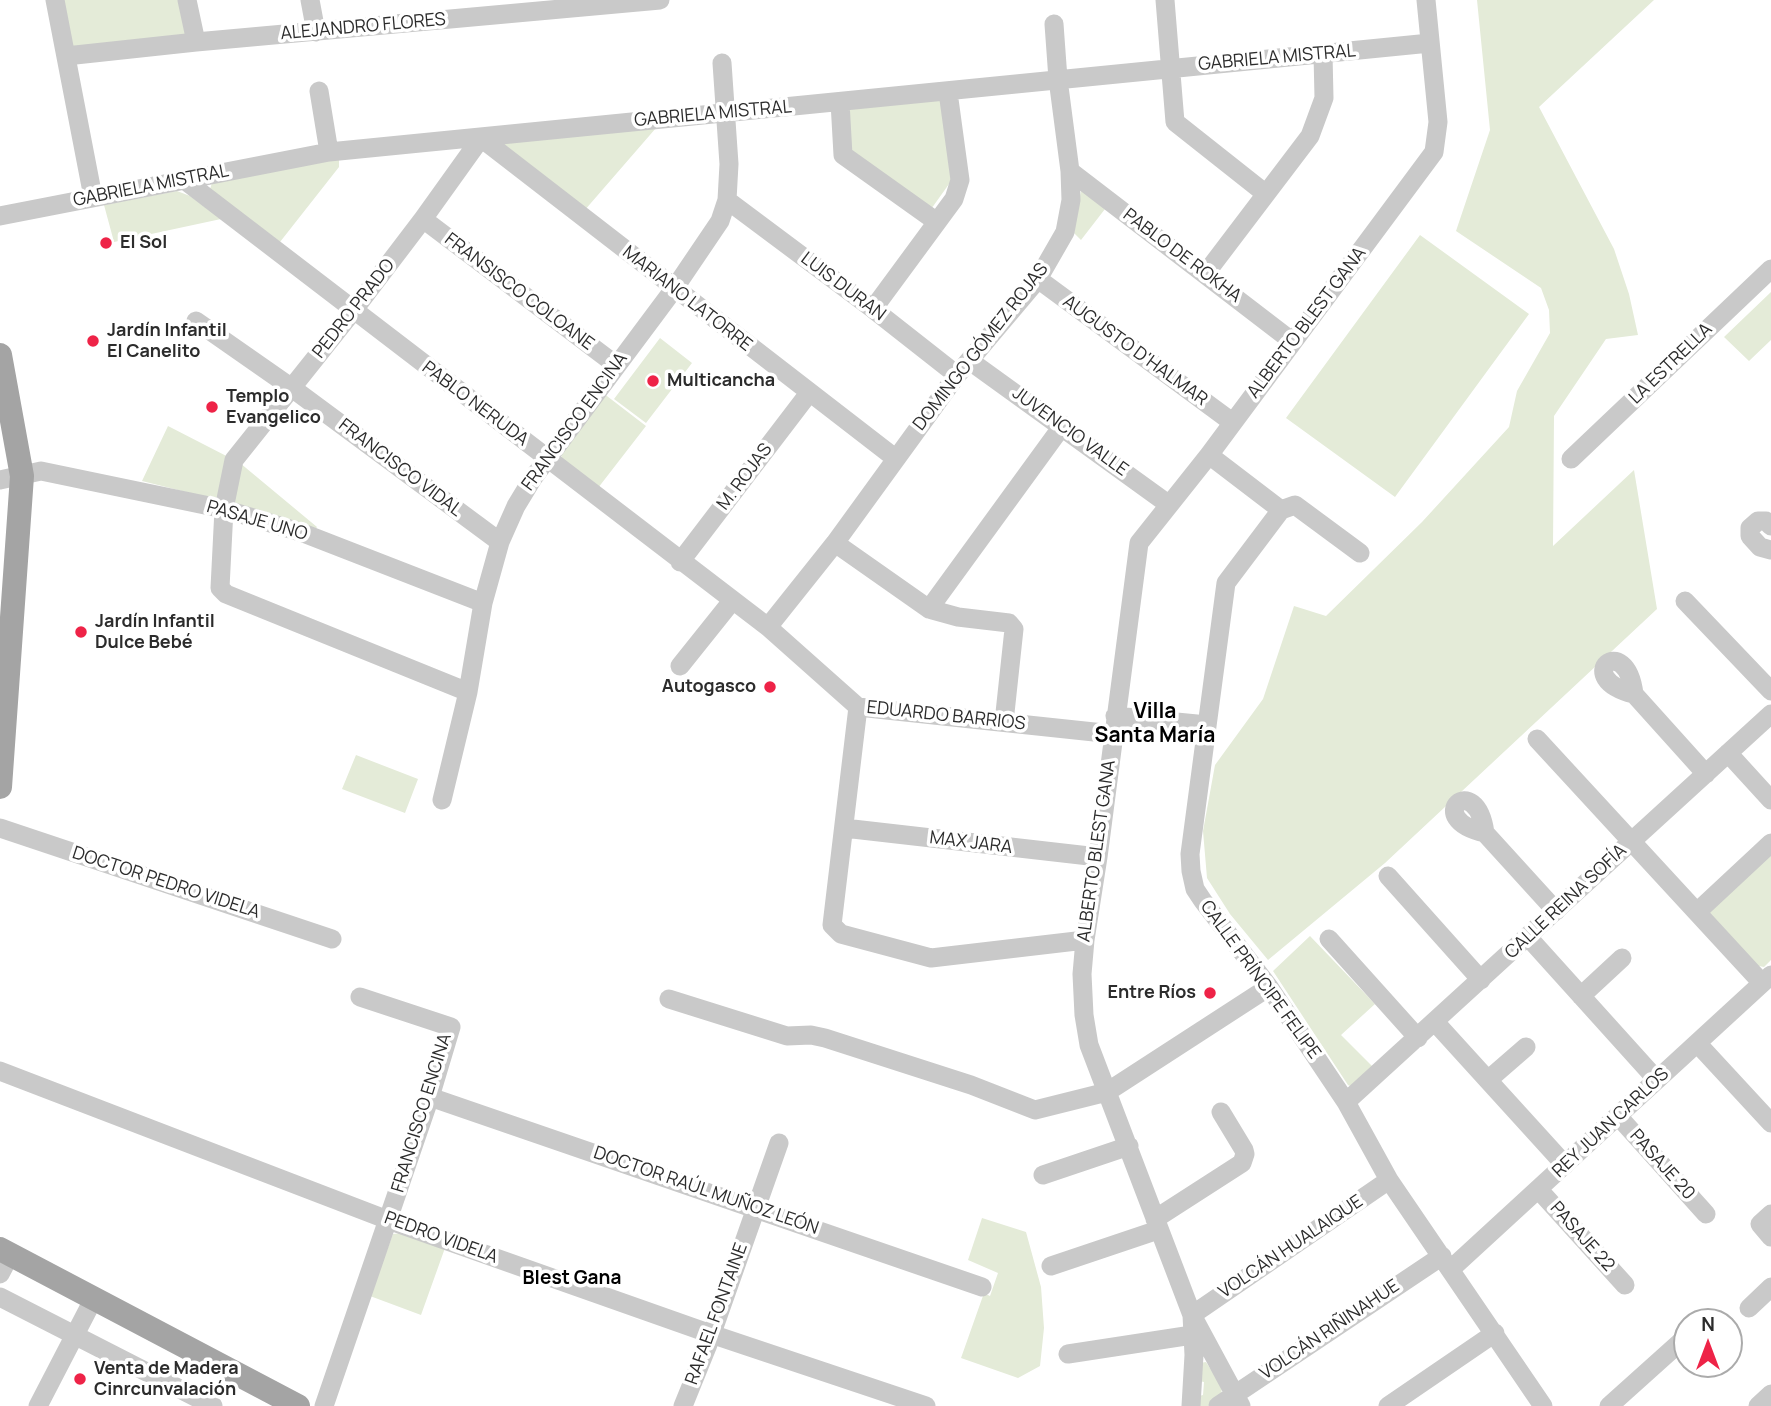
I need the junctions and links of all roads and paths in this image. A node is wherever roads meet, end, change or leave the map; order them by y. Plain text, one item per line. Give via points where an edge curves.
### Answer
1 (55, 0) edge
2 (187, 0) edge
3 (310, 0) edge
4 (660, 0) edge
5 (1165, 0) edge
6 (1426, 0) edge
7 (599, 3) edge
8 (1054, 24) dead end
9 (316, 32) junction
10 (196, 42) junction
11 (1430, 43) junction
12 (1323, 54) junction
13 (66, 56) junction
14 (722, 63) dead end
15 (1170, 68) junction
16 (1058, 79) junction
17 (319, 91) dead end
18 (948, 92) junction
19 (840, 102) junction
20 (725, 114) junction
21 (481, 138) junction
22 (329, 152) junction
23 (1070, 171) junction
24 (183, 179) junction
25 (1266, 194) junction
26 (93, 197) junction
27 (727, 200) junction
28 (0, 216) edge
29 (423, 219) junction
30 (937, 222) junction
31 (1771, 270) edge
32 (1206, 273) junction
33 (1038, 279) junction
34 (674, 289) junction
35 (873, 309) junction
36 (352, 311) junction
37 (196, 321) dead end
38 (1293, 342) junction
39 (1, 360) edge
40 (616, 365) junction
41 (964, 368) junction
42 (292, 388) junction
43 (809, 393) junction
44 (1232, 422) junction
45 (1063, 425) junction
46 (1209, 455) junction
47 (894, 458) junction
48 (547, 459) junction
49 (1571, 460) dead end
50 (11, 478) edge
51 (1168, 504) junction
52 (224, 509) junction
53 (1281, 510) junction
54 (1771, 526) edge
55 (500, 542) junction
56 (835, 543) junction
57 (1771, 550) edge
58 (1360, 553) dead end
59 (680, 562) junction
60 (732, 601) junction
61 (1685, 601) dead end
62 (483, 603) junction
63 (929, 608) junction
64 (768, 627) junction
65 (680, 666) dead end
66 (1771, 691) edge
67 (468, 692) junction
68 (1634, 694) dead end
69 (858, 707) junction
70 (1771, 714) edge
71 (1004, 722) junction
72 (1114, 725) junction
73 (1207, 725) junction
74 (1537, 739) dead end
75 (1728, 753) junction
76 (1706, 774) junction
77 (0, 787) edge
78 (442, 800) dead end
79 (1771, 800) edge
80 (0, 828) edge
81 (844, 828) junction
82 (1485, 833) dead end
83 (1632, 842) junction
84 (1771, 844) edge
85 (1098, 858) junction
86 (1388, 876) dead end
87 (1556, 911) junction
88 (1697, 912) junction
89 (1528, 937) junction
90 (332, 939) dead end
91 (1329, 939) dead end
92 (1085, 940) junction
93 (1622, 958) dead end
94 (1767, 979) edge
95 (1481, 980) junction
96 (1269, 987) junction
97 (1581, 996) junction
98 (360, 997) dead end
99 (668, 999) dead end
100 (1435, 1022) junction
101 (1418, 1038) junction
102 (1697, 1043) junction
103 (1526, 1047) dead end
104 (0, 1071) edge
105 (1488, 1080) junction
106 (1657, 1080) junction
107 (1107, 1092) junction
108 (1353, 1096) junction
109 (430, 1097) junction
110 (1221, 1112) dead end
111 (1618, 1116) junction
112 (1771, 1123) edge
113 (779, 1143) dead end
114 (1129, 1146) junction
115 (1565, 1166) junction
116 (1044, 1175) dead end
117 (1389, 1180) junction
118 (1539, 1189) junction
119 (756, 1208) junction
120 (1706, 1214) dead end
121 (388, 1220) junction
122 (1156, 1224) junction
123 (3, 1259) edge
124 (1447, 1263) junction
125 (1051, 1266) dead end
126 (1625, 1285) dead end
127 (982, 1287) dead end
128 (1771, 1287) edge
129 (0, 1297) edge
130 (94, 1298) junction
131 (1749, 1308) dead end
132 (1192, 1315) junction
133 (1494, 1333) junction
134 (711, 1334) junction
135 (1192, 1335) junction
136 (75, 1337) junction
137 (1673, 1349) edge
138 (1068, 1354) dead end
139 (1771, 1394) edge
140 (1231, 1402) edge
141 (38, 1406) edge
142 (213, 1406) edge
143 (298, 1406) edge
144 (324, 1406) edge
145 (683, 1406) edge
146 (926, 1406) edge
147 (1191, 1406) edge
148 (1388, 1406) edge
149 (1543, 1406) edge
150 (1609, 1406) edge
151 (1758, 1406) edge

1 - 13 street
2 - 10 street
3 - 9 street
4 - 7 street, ALEJANDRO FLORES
5 - 15 street
6 - 11 street, ALBERTO BLEST GANA
7 - 9 street, ALEJANDRO FLORES
8 - 16 street, DOMINGO GÓMEZ ROJAS
9 - 10 street, ALEJANDRO FLORES
10 - 13 street, ALEJANDRO FLORES
11 - 12 street, GABRIELA MISTRAL
11 - 38 street, ALBERTO BLEST GANA via 1438,122 1434,152
12 - 15 street, GABRIELA MISTRAL
12 - 25 street via 1324,98 1310,136
13 - 26 street
14 - 20 street, FRANCISCO ENCINA
15 - 16 street, GABRIELA MISTRAL
15 - 25 street via 1175,122
16 - 18 street, GABRIELA MISTRAL
16 - 23 street, DOMINGO GÓMEZ ROJAS
17 - 22 street
18 - 19 street, GABRIELA MISTRAL
18 - 30 street via 960,180 954,199
19 - 20 street, GABRIELA MISTRAL
19 - 30 street via 843,155
20 - 21 street, GABRIELA MISTRAL
20 - 27 street, FRANCISCO ENCINA
21 - 22 street, GABRIELA MISTRAL
21 - 29 street, PEDRO PRADO
21 - 34 street, MARIANO LATORRE
22 - 24 street, GABRIELA MISTRAL
23 - 32 street, PABLO DE ROKHA
23 - 33 street, DOMINGO GÓMEZ ROJAS via 1065,232
24 - 26 street, GABRIELA MISTRAL
24 - 36 street, PABLO NERUDA
25 - 32 street
26 - 28 street, GABRIELA MISTRAL
27 - 34 street, FRANCISCO ENCINA via 720,221
27 - 35 street, LUIS DURAN
29 - 36 street, PEDRO PRADO
29 - 40 street, FRANSISCO COLOANE
30 - 35 street
31 - 49 street, LA ESTRELLA
32 - 38 street, PABLO DE ROKHA
33 - 41 street, DOMINGO GÓMEZ ROJAS
33 - 44 street, AUGUSTO D'HALMAR
34 - 40 street, FRANCISCO ENCINA
34 - 43 street, MARIANO LATORRE
35 - 41 street, LUIS DURAN
36 - 42 street, PEDRO PRADO
36 - 48 street, PABLO NERUDA
37 - 42 street, FRANCISCO VIDAL
38 - 44 street, ALBERTO BLEST GANA
39 - 50 main road
40 - 48 street, FRANCISCO ENCINA
41 - 45 street, JUVENCIO VALLE
41 - 47 street, DOMINGO GÓMEZ ROJAS
42 - 52 street, PEDRO PRADO via 234,460
42 - 55 street, FRANCISCO VIDAL
43 - 47 street, MARIANO LATORRE
43 - 59 street, M. ROJAS
44 - 46 street, ALBERTO BLEST GANA
45 - 51 street, JUVENCIO VALLE
45 - 63 street
46 - 51 street, ALBERTO BLEST GANA
46 - 53 street
47 - 56 street, DOMINGO GÓMEZ ROJAS
48 - 55 street, FRANCISCO ENCINA via 516,506
48 - 59 street, PABLO NERUDA
50 - 52 street, PASAJE UNO via 41,471
50 - 77 main road
51 - 72 street, ALBERTO BLEST GANA via 1139,543
52 - 62 street, PASAJE UNO via 303,533
52 - 67 street, PEDRO PRADO via 220,588 226,594
53 - 58 street via 1295,505
53 - 73 street, CALLE PRÍNCIPE FELIPE via 1226,583
54 - 57 street via 1758,521 1750,528 1750,536 1760,547
55 - 62 street, FRANCISCO ENCINA
56 - 63 street
56 - 64 street, DOMINGO GÓMEZ ROJAS
59 - 60 street, PABLO NERUDA
60 - 64 street, PABLO NERUDA
60 - 65 street
61 - 66 street
62 - 67 street, FRANCISCO ENCINA
63 - 71 street via 958,617 1009,623 1014,629
64 - 69 street, EDUARDO BARRIOS
67 - 78 street, FRANCISCO ENCINA
68 - 76 street
69 - 71 street, EDUARDO BARRIOS
69 - 81 street
70 - 75 street, CALLE REINA SOFÍA
71 - 72 street, EDUARDO BARRIOS
72 - 73 street, EDUARDO BARRIOS
72 - 85 street, ALBERTO BLEST GANA
73 - 96 street, CALLE PRÍNCIPE FELIPE via 1190,854 1195,889
74 - 83 street
75 - 76 street, CALLE REINA SOFÍA
75 - 79 street
76 - 83 street, CALLE REINA SOFÍA
80 - 90 street, DOCTOR PEDRO VIDELA
81 - 85 street, MAX JARA
81 - 92 street via 832,925 841,934 931,958
82 - 87 street
83 - 87 street, CALLE REINA SOFÍA
83 - 88 street
84 - 88 street
85 - 92 street, ALBERTO BLEST GANA
86 - 95 street
87 - 89 street, CALLE REINA SOFÍA
88 - 94 street
89 - 95 street, CALLE REINA SOFÍA
89 - 97 street
91 - 101 street
92 - 107 street, ALBERTO BLEST GANA via 1084,1015 1089,1045
93 - 97 street
94 - 102 street, REY JUAN CARLOS
95 - 100 street, CALLE REINA SOFÍA
96 - 107 street
96 - 108 street, CALLE PRÍNCIPE FELIPE
97 - 106 street
98 - 109 street, FRANCISCO ENCINA via 451,1027
99 - 107 street via 788,1036 825,1038 1035,1110
100 - 101 street, CALLE REINA SOFÍA
100 - 105 street
101 - 108 street, CALLE REINA SOFÍA
102 - 106 street, REY JUAN CARLOS
102 - 112 street
103 - 105 street
104 - 121 street, PEDRO VIDELA
105 - 115 street
106 - 111 street, REY JUAN CARLOS
107 - 114 street, ALBERTO BLEST GANA
108 - 117 street, CALLE PRÍNCIPE FELIPE
109 - 119 street, DOCTOR RAÚL MUÑOZ LEÓN
109 - 121 street, FRANCISCO ENCINA
110 - 122 street via 1244,1150 1242,1163
111 - 115 street, REY JUAN CARLOS
111 - 120 street, PASAJE 20
113 - 119 street, RAFAEL FONTAINE
114 - 116 street
114 - 122 street, ALBERTO BLEST GANA
115 - 118 street, REY JUAN CARLOS
117 - 124 street, CALLE PRÍNCIPE FELIPE
117 - 132 street, VOLCÁN HUALAIQUE
118 - 124 street, REY JUAN CARLOS
118 - 126 street, PASAJE 22
119 - 127 street, DOCTOR RAÚL MUÑOZ LEÓN
119 - 134 street, RAFAEL FONTAINE
121 - 134 street, PEDRO VIDELA
121 - 144 street, FRANCISCO ENCINA
122 - 125 street
122 - 132 street, ALBERTO BLEST GANA
123 - 130 main road
124 - 133 street, CALLE PRÍNCIPE FELIPE
124 - 140 street, VOLCÁN RIÑINAHUE
128 - 131 street
129 - 136 street
130 - 136 street
130 - 143 main road
132 - 135 street, ALBERTO BLEST GANA
132 - 140 street
133 - 148 street
133 - 149 street, CALLE PRÍNCIPE FELIPE
134 - 145 street, RAFAEL FONTAINE
134 - 146 street, PEDRO VIDELA
135 - 138 street
135 - 147 street, ALBERTO BLEST GANA
136 - 141 street
136 - 142 street
137 - 150 street
139 - 151 street

